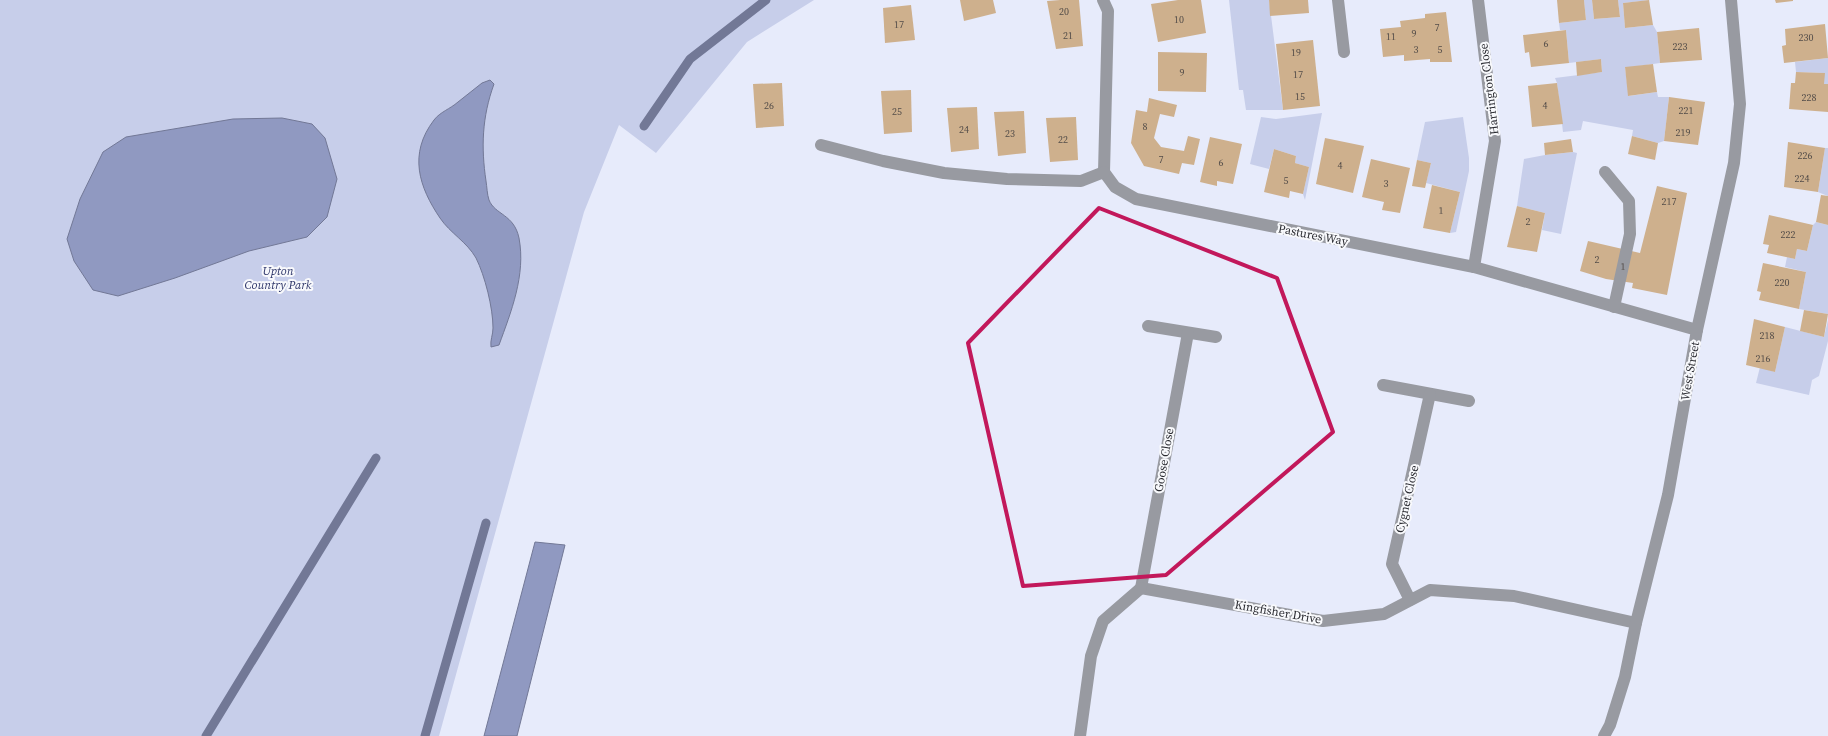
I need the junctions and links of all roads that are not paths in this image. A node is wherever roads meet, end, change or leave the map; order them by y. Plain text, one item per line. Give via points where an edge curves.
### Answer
1 (1103, 0) edge
2 (1338, 0) edge
3 (1478, 0) edge
4 (1731, 0) edge
5 (1344, 52) dead end
6 (821, 145) dead end
7 (1104, 172) junction
8 (1605, 172) dead end
9 (1474, 267) junction
10 (1614, 306) junction
11 (1148, 326) dead end
12 (1697, 330) junction
13 (1188, 333) junction
14 (1216, 337) dead end
15 (1383, 385) dead end
16 (1430, 394) junction
17 (1469, 401) dead end
18 (1141, 588) junction
19 (1410, 600) junction
20 (1636, 623) junction
21 (1080, 736) edge
22 (1604, 736) edge

1 - 7 street via 1108,11
2 - 5 street
3 - 9 street, Harrington Close via 1495,141
4 - 12 street, West Street via 1740,104 1734,163
6 - 7 street via 926,169 1007,179 1081,181
7 - 9 street, Pastures Way via 1115,187 1136,198
8 - 10 street via 1629,201 1630,234
9 - 10 street, Pastures Way
10 - 12 street, Pastures Way
11 - 13 street
12 - 20 street, West Street via 1668,495
13 - 14 street
13 - 18 street, Goose Close
15 - 16 street
16 - 17 street
16 - 19 street, Cygnet Close via 1392,564
18 - 19 street, Kingfisher Drive via 1323,621 1384,614
18 - 21 street via 1103,621 1091,656
19 - 20 street, Kingfisher Drive via 1430,590 1514,596
20 - 22 street, West Street via 1625,677

